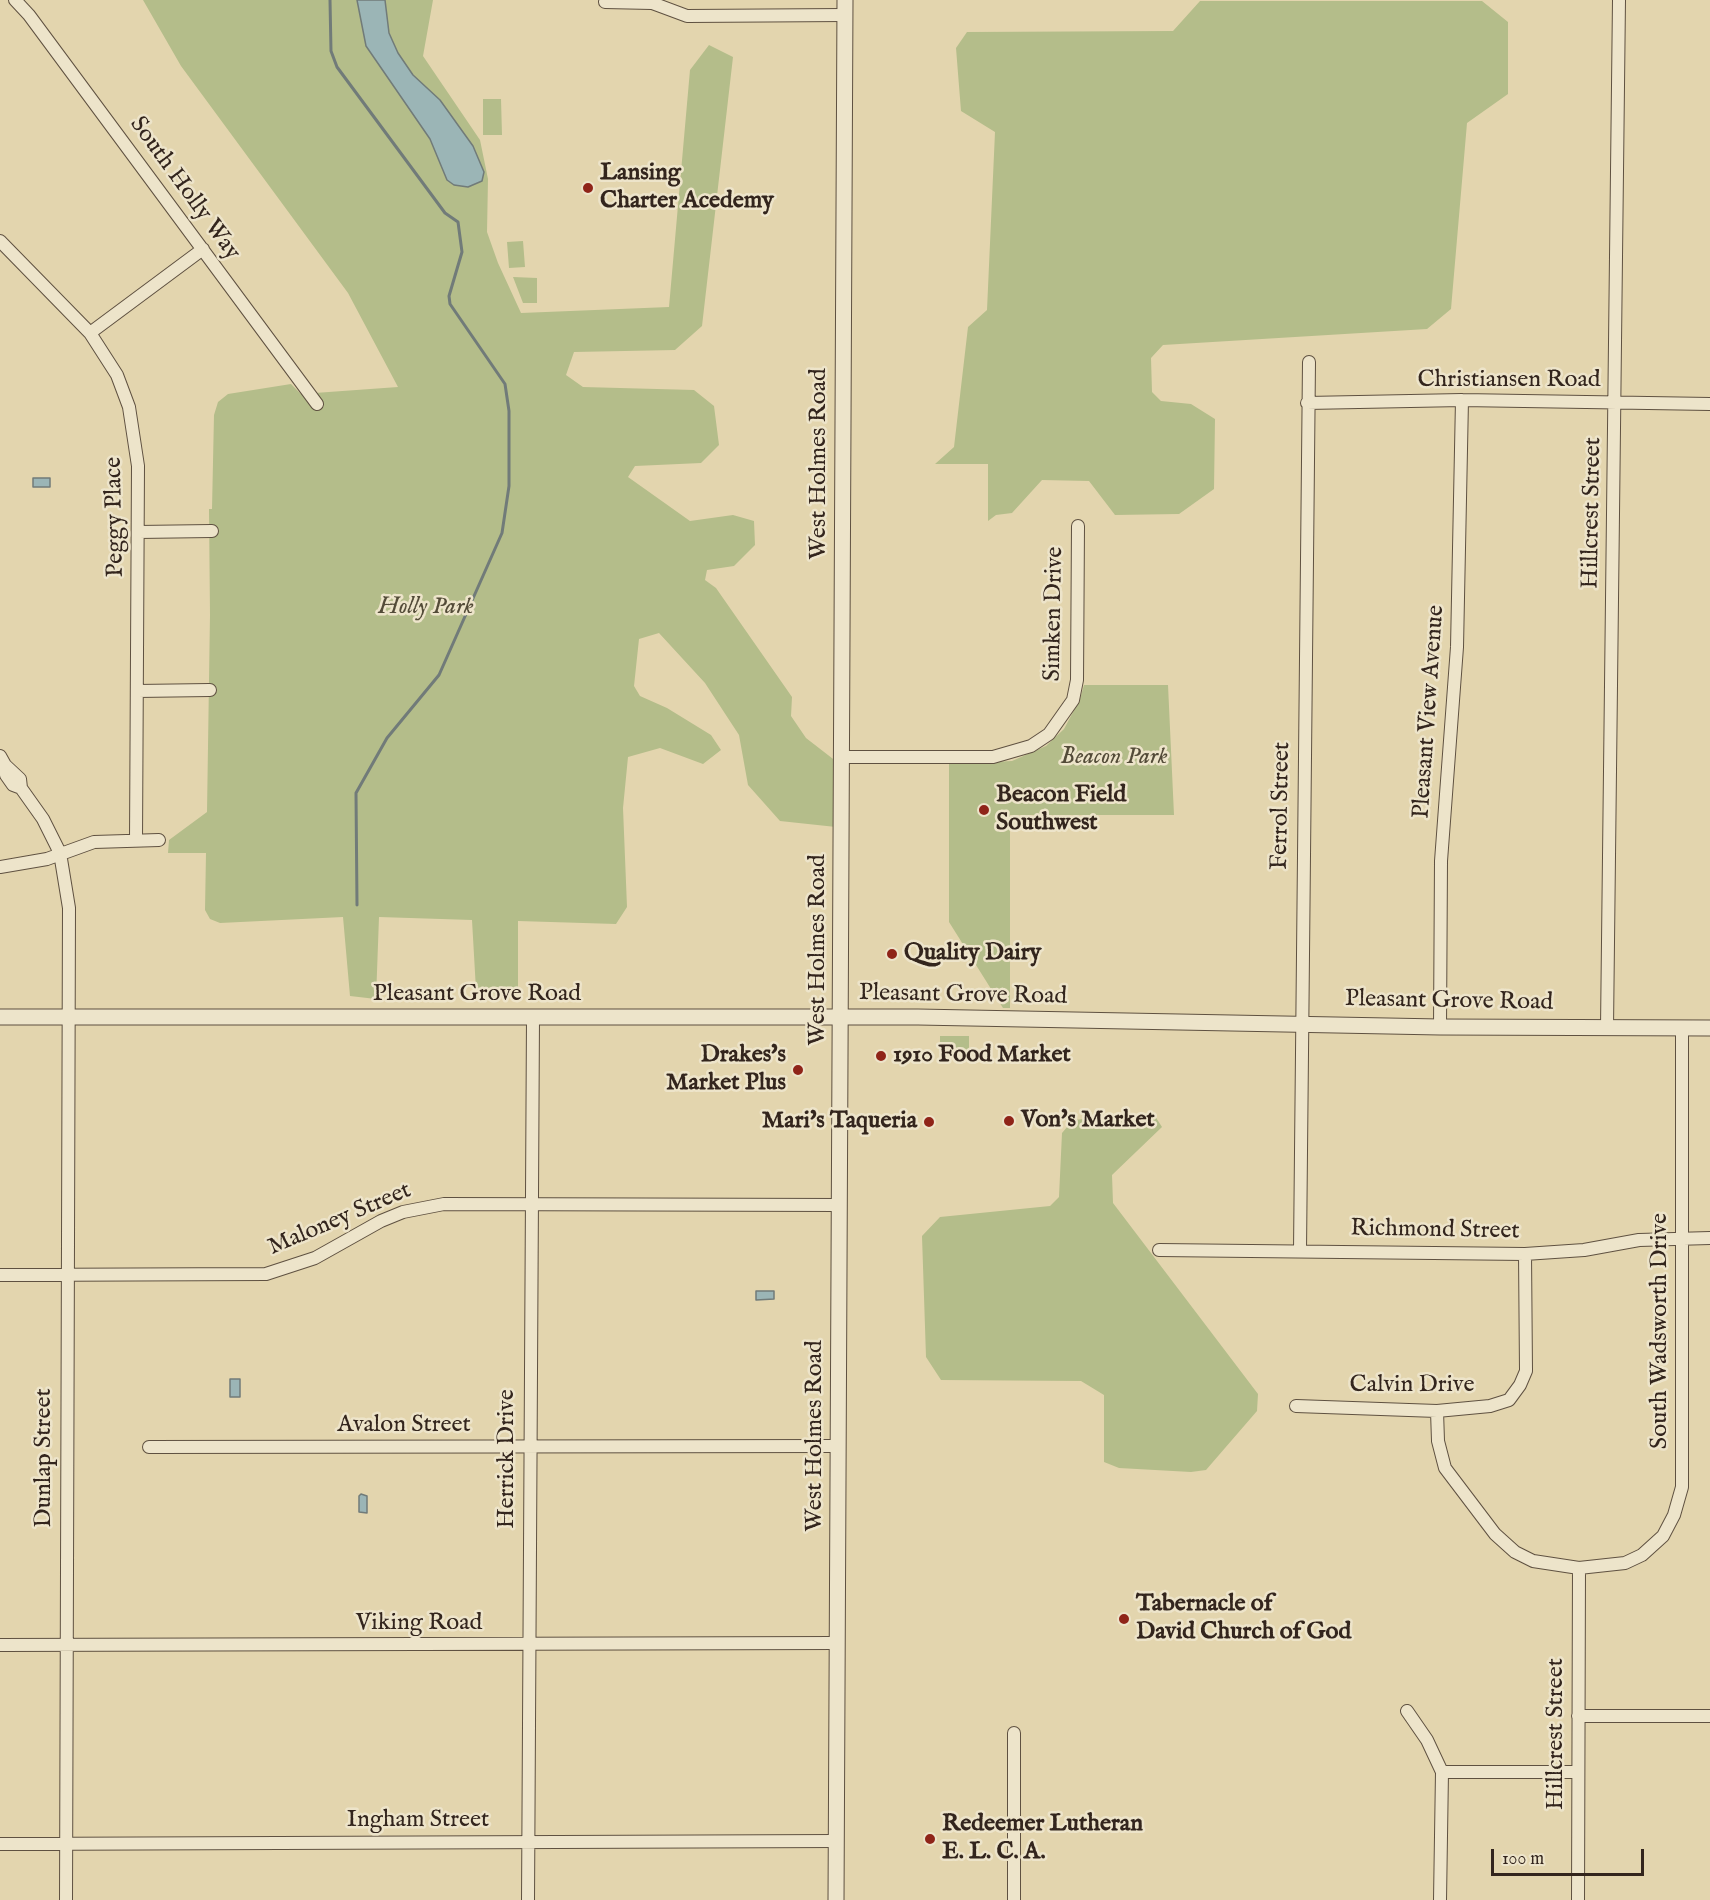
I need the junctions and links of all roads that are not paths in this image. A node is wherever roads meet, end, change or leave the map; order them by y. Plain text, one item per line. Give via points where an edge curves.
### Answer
1 (15, 0) edge
2 (1619, 0) edge
3 (605, 2) dead end
4 (845, 7) edge
5 (0, 241) edge
6 (203, 249) junction
7 (90, 333) junction
8 (1308, 362) dead end
9 (1462, 400) junction
10 (1616, 402) junction
11 (1308, 403) junction
12 (316, 404) dead end
13 (1710, 404) edge
14 (1078, 526) dead end
15 (212, 531) dead end
16 (138, 532) junction
17 (210, 690) dead end
18 (137, 691) junction
19 (842, 757) junction
20 (3, 760) edge
21 (136, 840) junction
22 (159, 840) dead end
23 (60, 853) junction
24 (0, 867) edge
25 (0, 1017) edge
26 (68, 1017) junction
27 (840, 1017) junction
28 (533, 1018) junction
29 (1301, 1022) junction
30 (1440, 1026) junction
31 (1608, 1026) junction
32 (1682, 1028) junction
33 (1710, 1028) edge
34 (531, 1204) junction
35 (840, 1205) junction
36 (1683, 1237) junction
37 (1710, 1238) edge
38 (1159, 1250) dead end
39 (1300, 1250) junction
40 (1525, 1254) junction
41 (0, 1275) edge
42 (68, 1275) junction
43 (1296, 1406) dead end
44 (1437, 1411) junction
45 (529, 1446) junction
46 (839, 1446) junction
47 (149, 1447) dead end
48 (1579, 1569) junction
49 (837, 1643) junction
50 (0, 1645) edge
51 (66, 1645) junction
52 (529, 1645) junction
53 (1407, 1711) dead end
54 (1578, 1716) junction
55 (1710, 1716) edge
56 (1014, 1733) dead end
57 (1442, 1772) junction
58 (1578, 1772) junction
59 (837, 1840) junction
60 (529, 1842) junction
61 (0, 1844) edge
62 (65, 1844) junction
63 (66, 1900) edge
64 (528, 1900) edge
65 (836, 1900) edge
66 (1014, 1900) edge
67 (1440, 1900) edge
68 (1578, 1900) edge

1 - 6 street, South Holly Way
2 - 10 street, Hillcrest Street
3 - 4 street via 652,3 687,16
4 - 19 street, West Holmes Road
5 - 7 street, Peggy Place
6 - 7 street
6 - 12 street, South Holly Way
7 - 16 street, Peggy Place via 117,375 129,407 138,466
8 - 11 street, Ferrol Street
9 - 10 street, Christiansen Road
9 - 11 street, Christiansen Road
9 - 30 street, Pleasant View Avenue via 1457,647 1441,861
10 - 13 street, Christiansen Road
10 - 31 street, Hillcrest Street
11 - 29 street, Ferrol Street
14 - 19 street, Simken Drive via 1077,680 1073,700 1049,735 1031,746 993,757
15 - 16 street
16 - 18 street, Peggy Place
17 - 18 street
18 - 21 street, Peggy Place
19 - 27 street, West Holmes Road
20 - 23 street, Dunlap Street via 6,776 21,788 43,819
21 - 22 street
21 - 23 street via 94,842
23 - 24 street
23 - 26 street, Dunlap Street via 69,908
25 - 26 street, Pleasant Grove Road
26 - 28 street, Pleasant Grove Road
26 - 42 street, Dunlap Street
27 - 28 street, Pleasant Grove Road
27 - 29 street, Pleasant Grove Road
27 - 35 street, West Holmes Road
28 - 34 street, Herrick Drive
29 - 30 street, Pleasant Grove Road
29 - 39 street, Ferrol Street
30 - 31 street, Pleasant Grove Road
31 - 32 street, Pleasant Grove Road
32 - 33 street, Pleasant Grove Road
32 - 36 street, South Wadsworth Drive
34 - 35 street, Maloney Street
34 - 42 street, Maloney Street via 422,1207 381,1221 315,1258 266,1274
34 - 45 street, Herrick Drive
35 - 46 street, West Holmes Road
36 - 37 street, Richmond Street
36 - 40 street, Richmond Street
36 - 48 street, South Wadsworth Drive via 1682,1487 1674,1515 1663,1536 1642,1555 1625,1563
38 - 39 street, Richmond Street
39 - 40 street, Richmond Street
40 - 44 street, Calvin Drive via 1526,1371 1520,1385 1509,1400 1490,1406
41 - 42 street, Maloney Street
42 - 51 street, Dunlap Street
43 - 44 street, Calvin Drive
44 - 48 street, South Wadsworth Drive via 1438,1441 1445,1468 1495,1534 1533,1562
45 - 46 street, Avalon Street
45 - 47 street, Avalon Street
45 - 52 street, Herrick Drive
46 - 49 street, West Holmes Road
48 - 54 street, Hillcrest Street
49 - 52 street, Viking Road
49 - 59 street, West Holmes Road
50 - 51 street, Viking Road
51 - 52 street, Viking Road
51 - 62 street, Dunlap Street
52 - 60 street, Herrick Drive
53 - 57 street
54 - 55 street
54 - 58 street, Hillcrest Street
56 - 66 street
57 - 58 street
57 - 67 street
58 - 68 street, Hillcrest Street
59 - 60 street, Ingham Street
59 - 65 street, West Holmes Road
60 - 62 street, Ingham Street
60 - 64 street, Herrick Drive
61 - 62 street, Ingham Street
62 - 63 street, Dunlap Street

